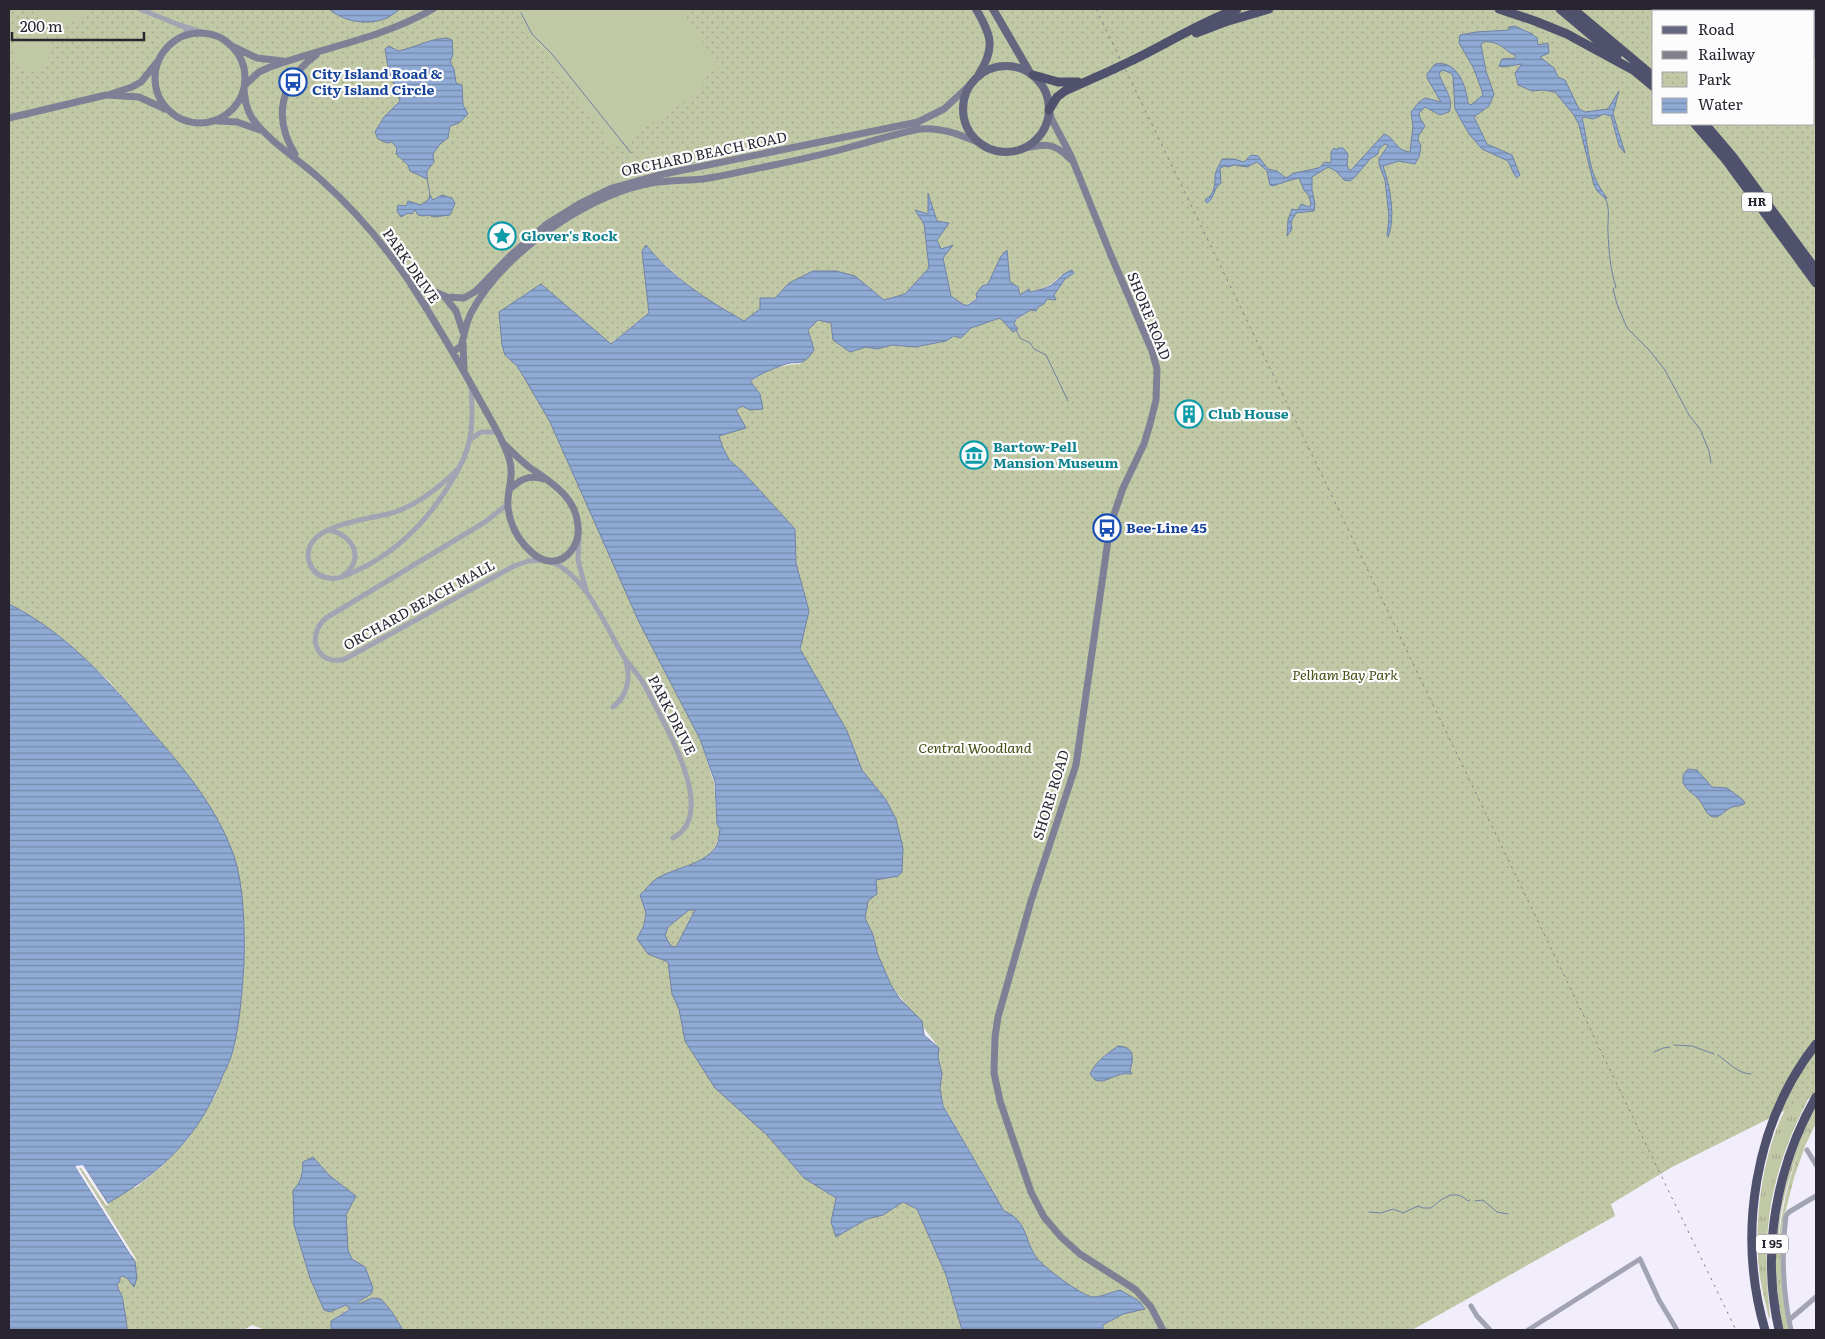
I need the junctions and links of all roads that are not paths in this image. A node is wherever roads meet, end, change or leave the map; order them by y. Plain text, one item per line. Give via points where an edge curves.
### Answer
1 (140, 9) edge
2 (432, 9) edge
3 (976, 9) edge
4 (993, 9) edge
5 (1237, 9) edge
6 (1269, 9) edge
7 (1499, 9) edge
8 (1560, 9) edge
9 (1573, 9) edge
10 (185, 27) junction
11 (208, 34) junction
12 (185, 36) junction
13 (1168, 43) junction
14 (231, 46) junction
15 (320, 52) junction
16 (160, 59) junction
17 (286, 61) junction
18 (1635, 71) junction
19 (1032, 74) junction
20 (1652, 75) edge
21 (1088, 80) junction
22 (974, 81) junction
23 (1652, 85) edge
24 (244, 87) junction
25 (106, 95) junction
26 (1050, 110) junction
27 (172, 113) junction
28 (9, 118) edge
29 (214, 121) junction
30 (1695, 125) edge
31 (1706, 125) edge
32 (263, 131) junction
33 (982, 144) junction
34 (1020, 149) junction
35 (300, 161) junction
36 (1073, 163) junction
37 (1816, 270) edge
38 (408, 280) junction
39 (1816, 283) edge
40 (442, 296) junction
41 (425, 306) junction
42 (463, 332) junction
43 (462, 343) junction
44 (453, 352) junction
45 (464, 371) junction
46 (471, 383) junction
47 (497, 432) junction
48 (471, 439) junction
49 (504, 444) junction
50 (459, 468) junction
51 (549, 480) junction
52 (511, 488) junction
53 (508, 504) junction
54 (579, 529) junction
55 (328, 530) junction
56 (546, 560) junction
57 (343, 576) junction
58 (588, 595) junction
59 (625, 659) junction
60 (613, 707) dead end
61 (673, 838) dead end
62 (1816, 1044) edge
63 (1816, 1097) edge
64 (1807, 1150) dead end
65 (1816, 1165) edge
66 (1816, 1196) edge
67 (1816, 1297) edge
68 (1472, 1306) dead end
69 (1789, 1320) junction
70 (1163, 1330) edge
71 (1490, 1330) edge
72 (1528, 1330) edge
73 (1676, 1330) edge
74 (1765, 1330) edge
75 (1779, 1330) edge
76 (1792, 1330) edge

1 - 10 street
2 - 15 main road via 401,25
3 - 22 main road via 987,28 990,42 987,59
4 - 19 main road
5 - 13 highway
6 - 13 highway
7 - 18 highway via 1560,31
8 - 18 highway
9 - 20 highway
10 - 11 street
10 - 12 street via 188,31
11 - 12 main road
11 - 14 main road
12 - 16 main road via 170,45
13 - 21 highway, bridge
14 - 17 main road via 258,58
14 - 24 main road via 243,66
15 - 17 main road
15 - 35 main road via 297,73 284,97 284,129
16 - 25 main road via 141,82
16 - 27 main road via 156,88
17 - 24 main road via 259,72
18 - 23 highway
19 - 21 highway via 1058,82
19 - 22 main road via 1018,67 1003,66 987,70
19 - 26 main road via 1046,91
21 - 26 highway via 1060,94
22 - 33 main road via 964,101 964,118 970,132
22 - 40 main road, ORCHARD BEACH ROAD via 944,108 918,122 648,177 604,191 541,229 470,295 458,299
24 - 29 main road via 233,109
24 - 32 main road, PARK DRIVE via 248,111
25 - 27 main road via 142,98
25 - 28 main road
26 - 34 main road via 1042,133 1034,142
26 - 36 main road, SHORE ROAD
27 - 29 main road via 193,123
29 - 32 main road, PARK DRIVE via 237,122
30 - 39 highway, HR via 1726,160
31 - 37 highway, HR
32 - 35 main road, PARK DRIVE
33 - 34 main road via 998,151
33 - 42 main road, ORCHARD BEACH ROAD via 948,131 920,129 795,161 620,191 568,217 522,253 488,288
34 - 36 main road, SHORE ROAD via 1052,146
35 - 38 main road, PARK DRIVE via 358,216
36 - 70 main road, SHORE ROAD via 1152,351 1157,369 1156,400 1144,444 1111,522 1076,766 1031,901 998,1017 994,1037 994,1073 1000,1102 1031,1192 1044,1217 1080,1254 1136,1290 1151,1307
38 - 40 main road, ORCHARD BEACH ROAD
38 - 41 main road, PARK DRIVE
40 - 41 main road
40 - 42 main road via 456,311
41 - 44 main road, PARK DRIVE
42 - 43 main road, ORCHARD BEACH ROAD
43 - 44 main road
43 - 45 main road, ORCHARD BEACH ROAD
44 - 45 main road, PARK DRIVE
45 - 46 main road, PARK DRIVE
46 - 47 main road, PARK DRIVE
46 - 48 street
47 - 48 street via 481,432
47 - 49 main road, PARK DRIVE
48 - 50 street
49 - 51 main road, PARK DRIVE
49 - 52 main road, PARK DRIVE via 512,467
50 - 55 street via 409,506
50 - 57 street via 434,507 410,534 382,556
51 - 52 main road via 528,477
51 - 54 main road, PARK DRIVE via 569,501
52 - 53 main road, PARK DRIVE
53 - 56 main road, PARK DRIVE via 518,536 530,551
53 - 56 street, ORCHARD BEACH MALL via 485,522 324,620 315,635 318,650 329,659 345,659 514,566
54 - 56 main road via 570,554
54 - 58 street, PARK DRIVE via 578,560
55 - 57 street via 343,535 353,546 353,564
55 - 57 street via 311,543 309,562 314,572 323,577
56 - 58 street, PARK DRIVE via 571,573
58 - 59 street, PARK DRIVE
59 - 60 street, PARK DRIVE via 627,687
59 - 61 street, PARK DRIVE via 640,678 685,768 690,818 684,830
62 - 74 highway, I 95 via 1781,1102 1757,1182 1752,1214 1752,1255 1756,1294
63 - 75 highway, I 95 via 1791,1152 1775,1214 1772,1270
64 - 65 street
66 - 69 street via 1786,1216 1785,1288
67 - 69 street
68 - 71 street
69 - 76 street
72 - 73 street via 1640,1259

